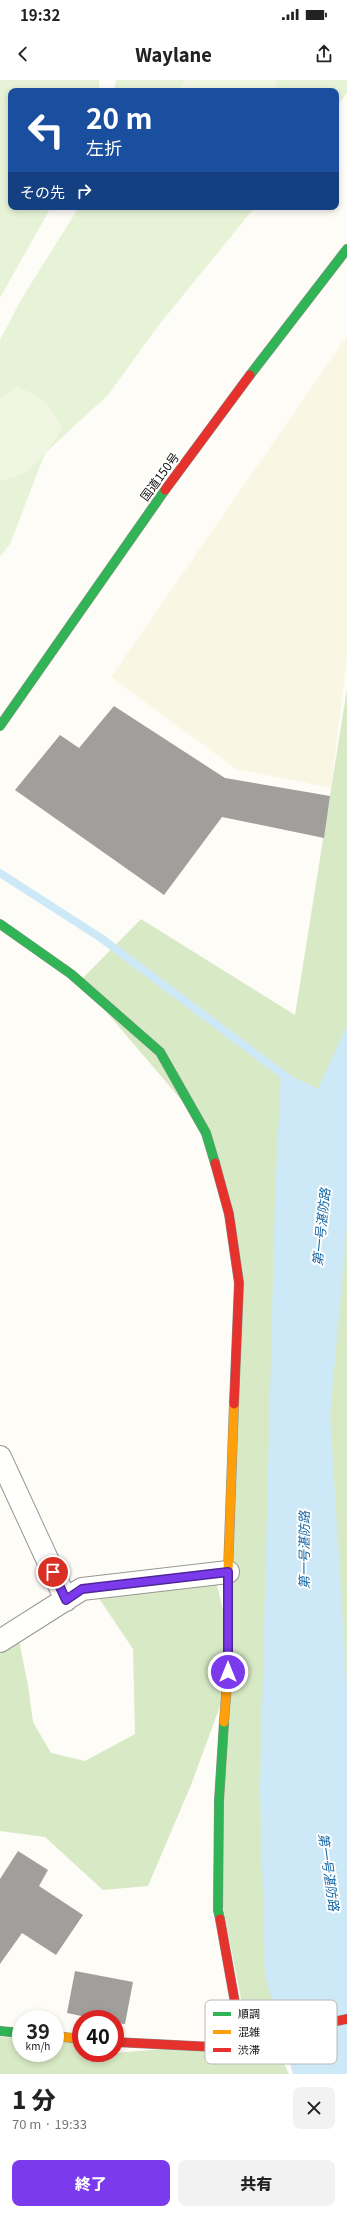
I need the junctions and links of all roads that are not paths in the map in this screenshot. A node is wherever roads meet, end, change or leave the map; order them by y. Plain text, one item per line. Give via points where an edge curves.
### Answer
1 (347, 249) edge
2 (0, 726) edge
3 (0, 924) edge
4 (0, 1457) edge
5 (228, 1572) junction
6 (66, 1600) junction
7 (0, 1641) edge
8 (234, 2000) edge
9 (347, 2019) edge
10 (337, 2021) edge
11 (0, 2031) edge
12 (12, 2032) edge
13 (124, 2043) edge
14 (205, 2047) edge

1 - 2 main road, 国道150号 via 136,530
3 - 5 main road via 72,974 160,1052 206,1133 229,1214 239,1283
4 - 6 street
5 - 6 street via 82,1589
5 - 8 main road via 228,1672 220,1801 218,1910
6 - 7 street
9 - 10 main road
11 - 12 main road
13 - 14 main road

